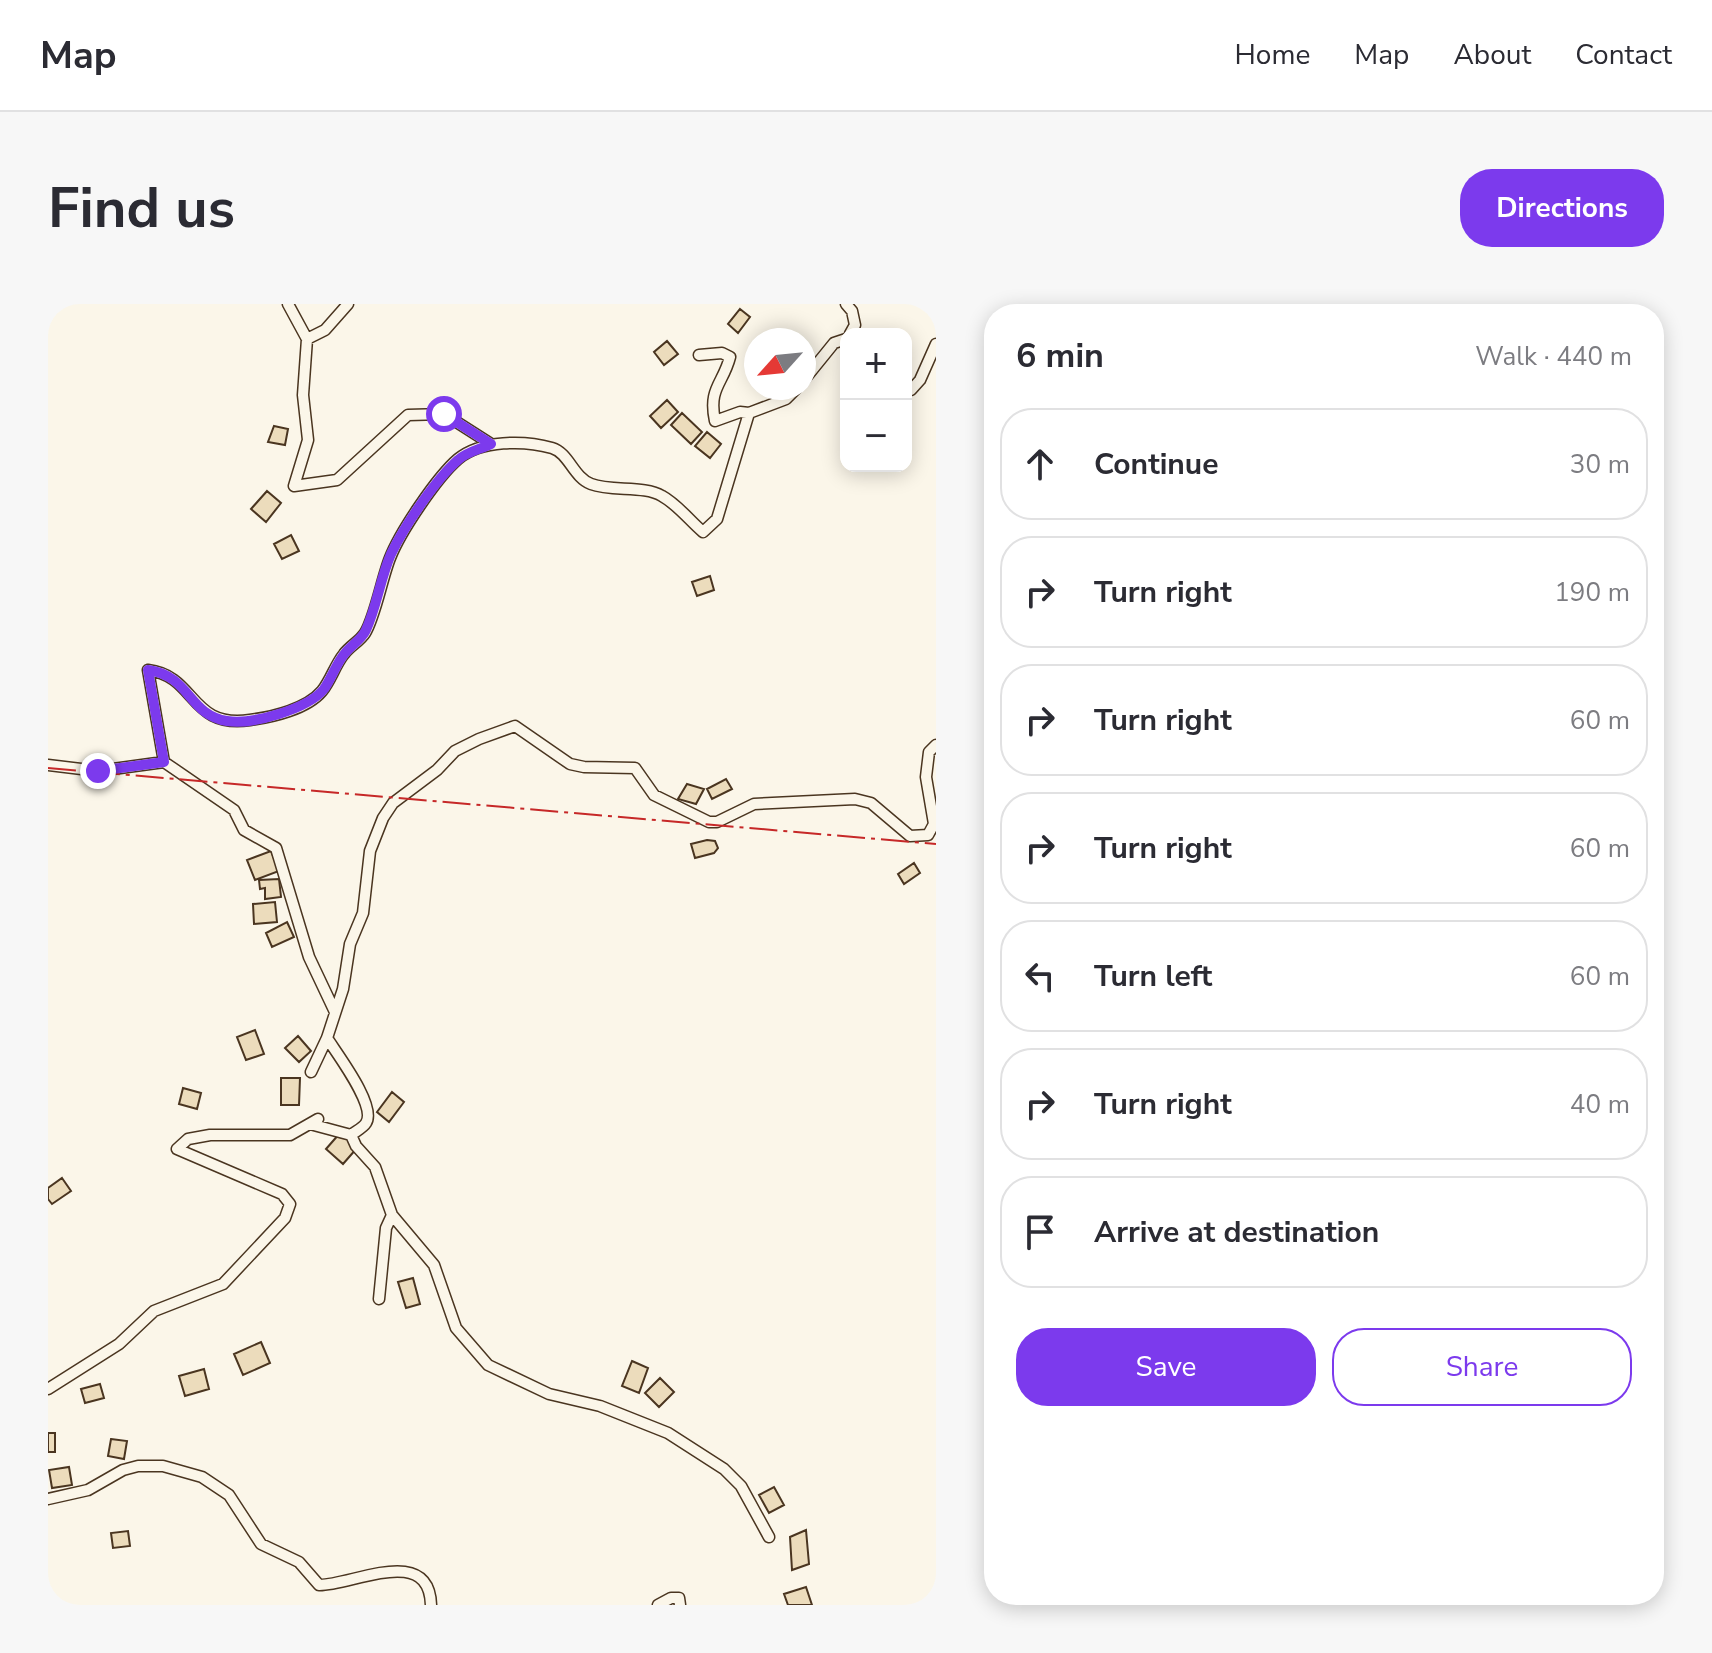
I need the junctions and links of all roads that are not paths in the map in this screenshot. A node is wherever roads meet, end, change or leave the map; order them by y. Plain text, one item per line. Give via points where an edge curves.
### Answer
1 (288, 304) edge
2 (348, 304) edge
3 (846, 304) edge
4 (853, 328) edge
5 (307, 339) junction
6 (840, 341) edge
7 (936, 344) edge
8 (699, 355) dead end
9 (816, 365) edge
10 (912, 389) edge
11 (783, 400) edge
12 (749, 413) junction
13 (491, 444) junction
14 (934, 750) edge
15 (164, 762) junction
16 (48, 765) edge
17 (335, 1012) junction
18 (327, 1038) junction
19 (311, 1072) dead end
20 (351, 1135) junction
21 (392, 1215) junction
22 (379, 1299) dead end
23 (48, 1389) edge
24 (48, 1499) edge
25 (769, 1537) dead end
26 (431, 1605) edge
27 (658, 1605) edge
28 (680, 1605) edge

1 - 5 street
2 - 5 street via 325,330
3 - 4 street
5 - 13 street via 303,395 308,440 294,486 337,480 408,415 444,414
6 - 9 street
7 - 10 street
8 - 12 street via 730,357 715,386 715,421
11 - 12 street
12 - 13 street via 717,519 703,532 662,495 589,483 555,449
13 - 15 street via 459,458 412,515 390,556 365,633 316,697 292,710 227,721 207,714 165,672 148,670
14 - 17 street via 926,777 934,824 928,835 917,838 871,803 855,799 754,804 709,822 654,795 635,768 570,764 515,726 479,739 455,751 393,803 383,818 370,851 363,913 350,944
15 - 16 street via 98,771
15 - 17 street via 234,810 244,830 276,848 309,957
17 - 18 street
18 - 19 street
18 - 20 street via 369,1111 365,1124
20 - 21 street via 375,1167
20 - 23 street via 314,1121 290,1135 188,1139 177,1149 282,1194 290,1204 285,1218 223,1284 154,1311 119,1344
21 - 22 street
21 - 25 street via 434,1265 456,1328 488,1365 549,1394 600,1406 668,1433 741,1486
24 - 26 street via 88,1490 123,1470 163,1466 202,1477 229,1495 261,1544 299,1562 319,1585 404,1572 430,1589
27 - 28 street via 679,1598

